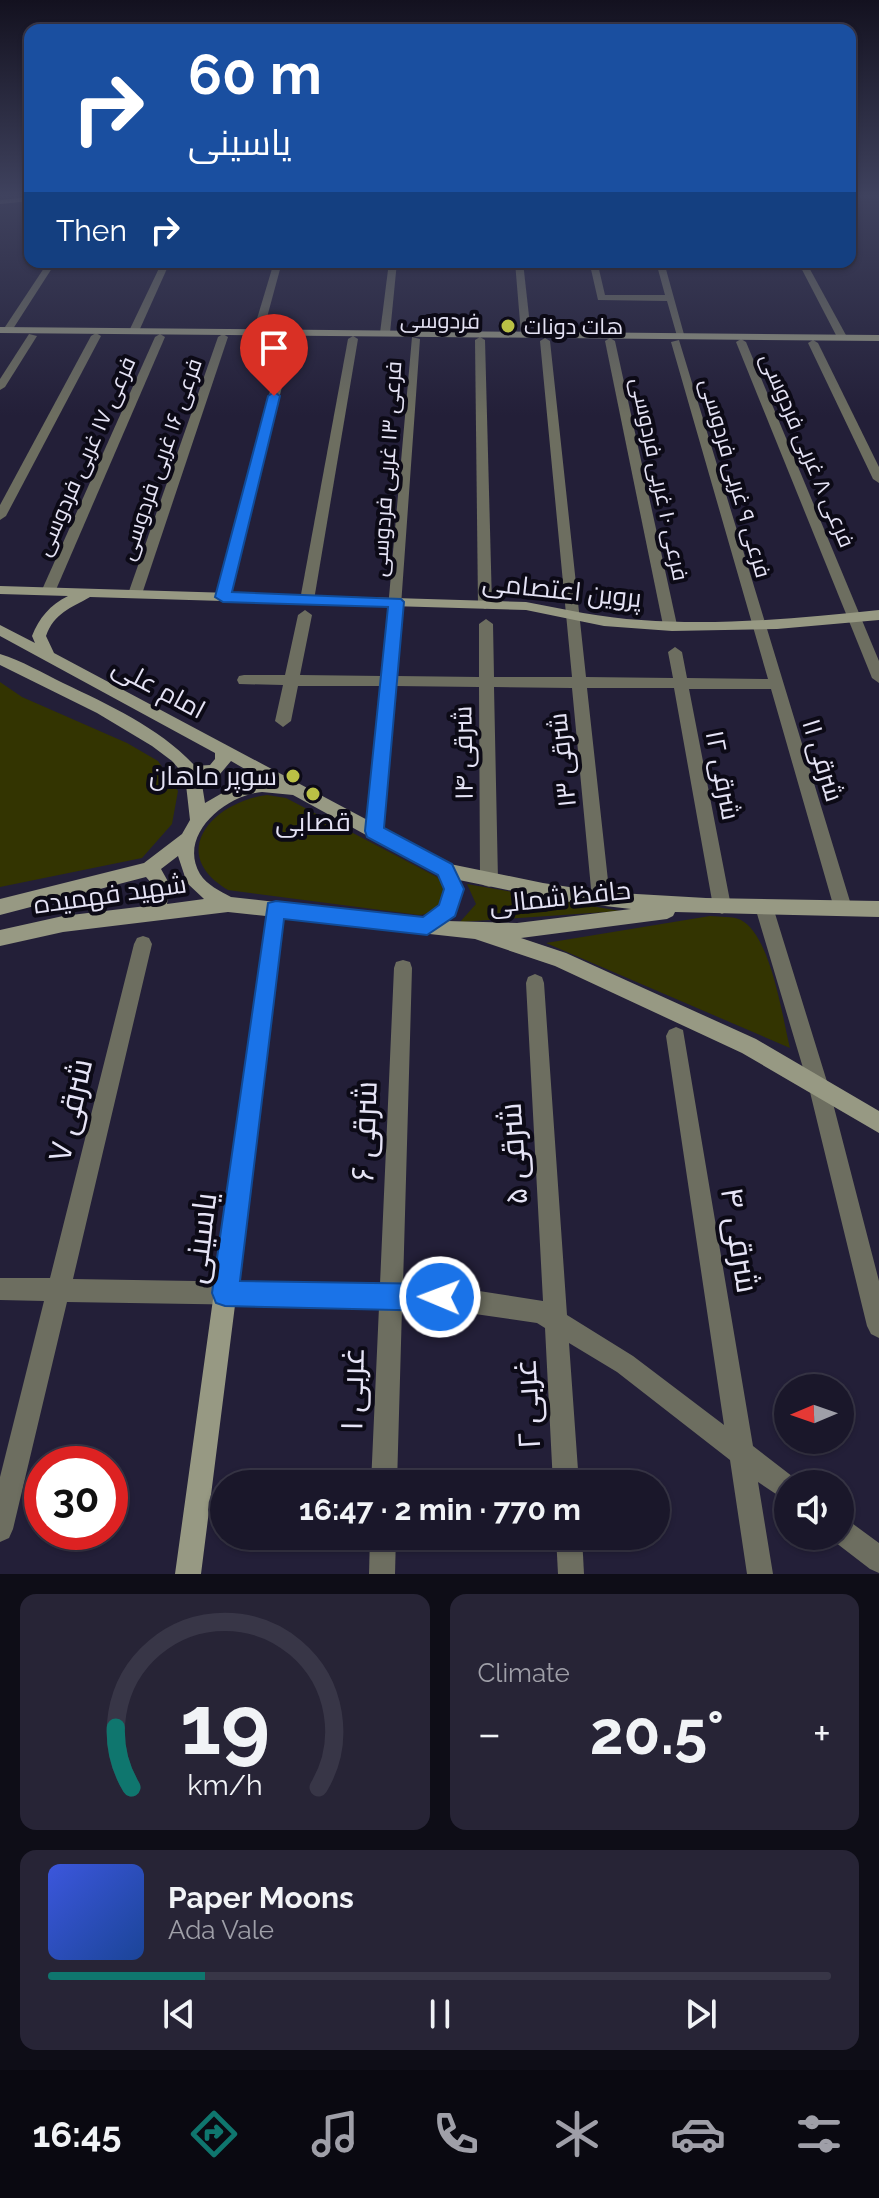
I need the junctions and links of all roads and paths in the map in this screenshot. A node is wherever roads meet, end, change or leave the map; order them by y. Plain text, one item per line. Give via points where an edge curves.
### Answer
1 (47, 268) edge
2 (163, 268) edge
3 (276, 268) edge
4 (392, 268) edge
5 (520, 268) edge
6 (595, 268) edge
7 (662, 268) edge
8 (805, 268) edge
9 (671, 298) junction
10 (134, 331) junction
11 (3, 332) edge
12 (258, 332) junction
13 (385, 333) junction
14 (526, 334) junction
15 (32, 336) junction
16 (96, 336) junction
17 (160, 337) junction
18 (223, 337) junction
19 (842, 337) junction
20 (289, 338) junction
21 (353, 339) junction
22 (415, 339) junction
23 (679, 339) junction
24 (480, 340) junction
25 (773, 340) junction
26 (545, 341) junction
27 (610, 341) junction
28 (879, 341) edge
29 (741, 342) junction
30 (813, 343) junction
31 (0, 387) edge
32 (879, 479) edge
33 (0, 516) edge
34 (0, 590) edge
35 (48, 592) junction
36 (102, 593) junction
37 (135, 594) junction
38 (223, 597) junction
39 (396, 602) junction
40 (485, 605) junction
41 (306, 607) junction
42 (570, 615) junction
43 (879, 615) edge
44 (856, 617) junction
45 (486, 624) dead end
46 (670, 625) junction
47 (757, 625) junction
48 (0, 630) edge
49 (675, 652) dead end
50 (49, 656) junction
51 (0, 659) edge
52 (879, 678) edge
53 (291, 679) junction
54 (244, 680) dead end
55 (389, 680) junction
56 (486, 680) junction
57 (577, 682) junction
58 (681, 683) junction
59 (775, 684) junction
60 (283, 721) dead end
61 (223, 750) junction
62 (192, 773) junction
63 (295, 789) junction
64 (198, 820) junction
65 (374, 831) junction
66 (188, 839) junction
67 (149, 869) junction
68 (446, 870) junction
69 (489, 880) junction
70 (601, 899) junction
71 (228, 904) junction
72 (699, 906) junction
73 (722, 906) junction
74 (0, 907) edge
75 (764, 907) junction
76 (843, 908) junction
77 (276, 909) junction
78 (879, 909) edge
79 (151, 914) junction
80 (427, 927) junction
81 (477, 932) junction
82 (0, 938) edge
83 (143, 944) dead end
84 (403, 968) dead end
85 (535, 983) dead end
86 (676, 1036) dead end
87 (819, 1088) junction
88 (879, 1123) edge
89 (0, 1289) edge
90 (60, 1290) junction
91 (225, 1293) junction
92 (389, 1296) junction
93 (556, 1321) junction
94 (879, 1326) edge
95 (741, 1453) junction
96 (384, 1470) edge
97 (565, 1470) edge
98 (774, 1478) edge
99 (0, 1529) edge
100 (854, 1541) edge
101 (383, 1550) edge
102 (570, 1550) edge
103 (879, 1560) edge
104 (188, 1574) edge
105 (382, 1574) edge
106 (571, 1574) edge
107 (760, 1574) edge

1 - 11 street
2 - 10 street
3 - 12 street
4 - 13 street
5 - 14 street
6 - 9 street via 601,298
7 - 9 street, فرعی ۹ غربی فردوسی
8 - 19 street
9 - 23 street, فرعی ۹ غربی فردوسی
10 - 11 main road, فردوسی
10 - 12 main road, فردوسی
11 - 15 main road, فردوسی
12 - 13 main road, فردوسی
13 - 14 main road, فردوسی
14 - 23 main road, فردوسی
15 - 16 main road, فردوسی
15 - 31 street
16 - 17 main road, فردوسی
16 - 33 street
17 - 18 main road, فردوسی
17 - 35 street, فرعی ۱۷ غربی فردوسی
18 - 20 main road, فردوسی
18 - 37 street, فرعی ۱۶ غربی فردوسی
19 - 25 main road, فردوسی
19 - 28 main road, فردوسی
20 - 21 main road, فردوسی
20 - 38 street
21 - 22 main road, فردوسی
21 - 41 street
22 - 24 main road, فردوسی
22 - 39 street, فرعی ۱۳ غربی فردوسی
23 - 25 main road, فردوسی
23 - 27 main road, فردوسی
23 - 29 main road, فردوسی
23 - 47 street, فرعی ۹ غربی فردوسی
24 - 26 main road, فردوسی
24 - 40 street
25 - 29 main road, فردوسی
25 - 30 main road, فردوسی
26 - 27 main road, فردوسی
26 - 42 street, ۱۳ شرقی
27 - 46 street, فرعی ۱۰ غربی فردوسی
28 - 30 main road, فردوسی
29 - 44 street, فرعی ۸ غربی فردوسی
30 - 32 street
34 - 35 main road, پروین اعتصامی
35 - 36 main road, پروین اعتصامی
36 - 37 main road, پروین اعتصامی
36 - 50 main road via 77,598 50,614 39,636
37 - 38 main road, پروین اعتصامی
38 - 41 main road, پروین اعتصامی
39 - 40 main road, پروین اعتصامی
39 - 41 main road, پروین اعتصامی
39 - 55 street, فرعی ۱۳ غربی فردوسی
40 - 42 main road, پروین اعتصامی
41 - 53 street
42 - 46 main road, پروین اعتصامی
42 - 57 street, ۱۳ شرقی
43 - 44 main road, پروین اعتصامی
44 - 47 main road, پروین اعتصامی
44 - 52 street, فرعی ۸ غربی فردوسی
45 - 56 street, ۱۴ شرقی
46 - 47 main road, پروین اعتصامی
47 - 59 street, ۱۱ شرقی
48 - 50 main road, امام علی
49 - 58 street, ۱۲ شرقی
50 - 61 main road, امام علی
51 - 62 main road, امام علی via 170,749
53 - 54 street
53 - 55 street
53 - 60 street
55 - 56 street
55 - 65 street, فرعی ۱۳ غربی فردوسی
56 - 57 street
56 - 69 street, ۱۴ شرقی
57 - 58 street
57 - 70 street, ۱۳ شرقی
58 - 59 street
58 - 73 street, ۱۲ شرقی
59 - 76 street, ۱۱ شرقی
61 - 62 main road via 223,761 214,770
61 - 63 main road, امام علی
62 - 64 main road
63 - 64 main road via 257,786 234,792
63 - 65 main road, امام علی
64 - 66 main road
65 - 68 main road, حافظ شمالی
66 - 67 main road, شهید فهمیده
66 - 71 main road via 186,859 193,878
67 - 74 main road, شهید فهمیده
67 - 79 main road via 163,889
68 - 69 main road, حافظ شمالی
68 - 80 main road via 453,900
69 - 70 main road, حافظ شمالی
70 - 72 main road, حافظ شمالی
71 - 77 main road, شهید فهمیده
71 - 79 main road, شهید فهمیده
72 - 73 main road, حافظ شمالی
72 - 81 main road, حافظ شمالی via 507,933
73 - 75 main road, حافظ شمالی
75 - 76 main road, حافظ شمالی
75 - 87 street
76 - 78 main road, حافظ شمالی
77 - 80 main road, حافظ شمالی
77 - 91 main road, یاسینی
79 - 82 main road, شهید فهمیده
80 - 81 main road, حافظ شمالی
81 - 87 main road via 618,985 749,1046
83 - 90 street, ۷ شرقی
84 - 92 street, ۶ شرقی
85 - 93 street, ۵ شرقی
86 - 95 street, ۴ شرقی
87 - 88 main road
87 - 94 street
89 - 90 street
90 - 91 street
90 - 99 street
91 - 92 street
91 - 104 main road, یاسینی
92 - 93 street via 495,1305 541,1312
92 - 96 street, ۱ غربی
93 - 95 street via 625,1364
93 - 97 street, ۲ غربی
95 - 98 street
95 - 107 street, ۴ شرقی
100 - 103 street
101 - 105 street
102 - 106 street

